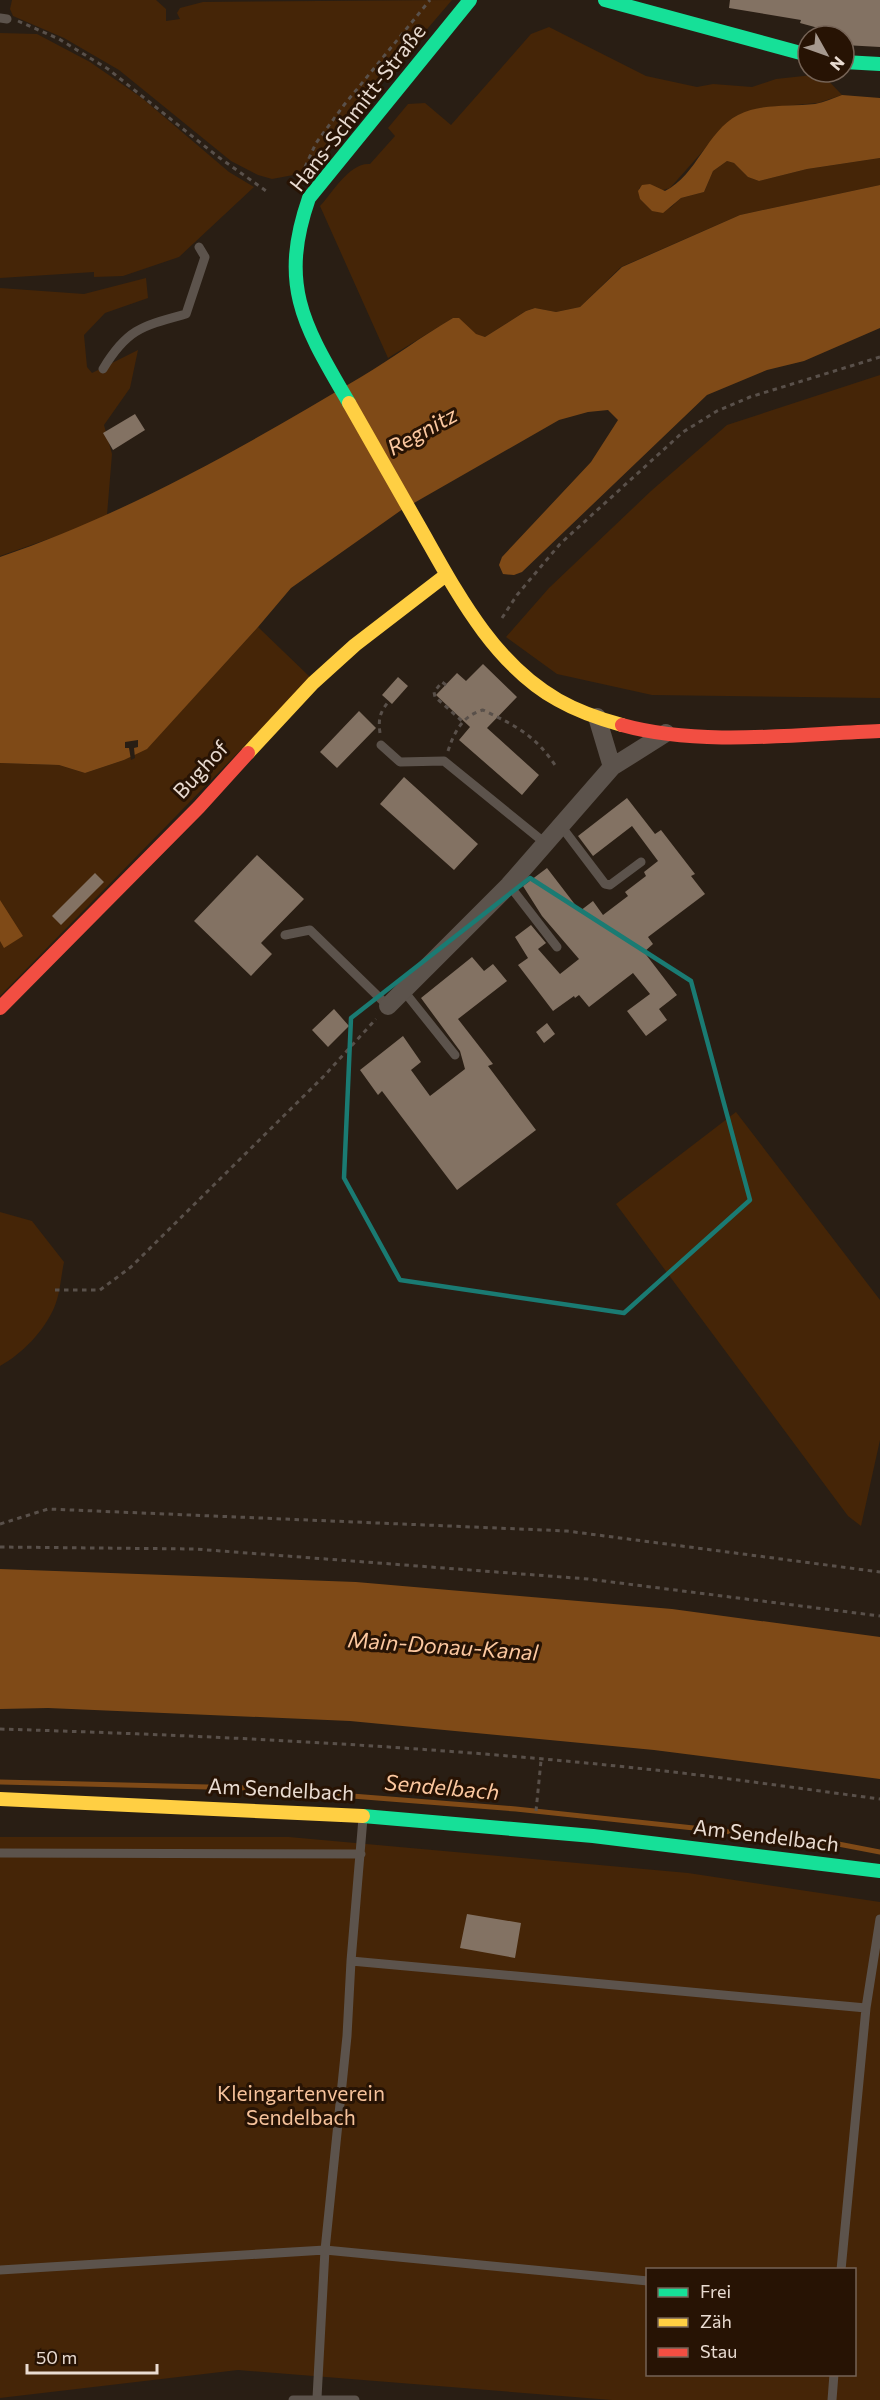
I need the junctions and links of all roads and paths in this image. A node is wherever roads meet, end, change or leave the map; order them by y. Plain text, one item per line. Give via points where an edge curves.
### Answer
1 (430, 0) edge
2 (470, 0) edge
3 (605, 0) edge
4 (625, 0) edge
5 (640, 10) junction
6 (4, 19) edge
7 (796, 52) edge
8 (856, 63) edge
9 (880, 64) edge
10 (304, 172) dead end
11 (269, 193) dead end
12 (199, 247) dead end
13 (880, 357) edge
14 (102, 369) dead end
15 (446, 575) junction
16 (487, 636) junction
17 (446, 685) dead end
18 (390, 700) dead end
19 (597, 717) junction
20 (463, 722) junction
21 (880, 731) edge
22 (666, 733) junction
23 (381, 745) joint
24 (444, 760) junction
25 (612, 767) junction
26 (557, 768) dead end
27 (561, 826) junction
28 (545, 843) junction
29 (641, 862) dead end
30 (509, 885) junction
31 (285, 934) dead end
32 (557, 947) dead end
33 (403, 990) junction
34 (388, 1006) junction
35 (0, 1008) edge
36 (455, 1055) dead end
37 (54, 1290) dead end
38 (0, 1524) edge
39 (0, 1547) edge
40 (880, 1572) edge
41 (880, 1616) edge
42 (0, 1729) edge
43 (542, 1761) junction
44 (538, 1798) dead end
45 (0, 1799) edge
46 (880, 1799) edge
47 (363, 1816) junction
48 (0, 1853) edge
49 (361, 1854) junction
50 (880, 1871) edge
51 (880, 1918) edge
52 (351, 1961) junction
53 (866, 2008) junction
54 (326, 2250) junction
55 (842, 2268) edge
56 (0, 2270) edge
57 (646, 2281) edge
58 (834, 2376) edge
59 (317, 2398) junction
60 (293, 2400) edge
61 (355, 2400) edge
62 (832, 2400) edge

1 - 10 path via 316,143
2 - 15 street, Hans-Schmitt-Straße via 309,198 296,243 297,286 308,332
3 - 5 street
4 - 5 lane
5 - 7 street
6 - 11 path via 27,23 108,69
8 - 9 street
12 - 14 lane via 205,257 186,314 150,324 119,343
13 - 16 path via 750,397 683,432 560,544
15 - 16 street
15 - 35 street, Bughof via 355,645 313,683 199,807
16 - 19 street via 558,700
17 - 20 path via 442,682 434,692 435,697
18 - 23 path via 378,721
19 - 22 street
19 - 25 street
20 - 24 path via 454,732
20 - 26 path via 471,713 483,710 517,726 542,745
21 - 22 street
22 - 25 street
23 - 24 lane via 400,762
24 - 28 lane
25 - 27 street
27 - 28 street
27 - 29 lane via 605,884 610,885
28 - 30 street
30 - 32 lane
30 - 33 street
31 - 34 lane via 310,930
33 - 34 street
33 - 36 lane
34 - 37 path via 324,1077 131,1267 100,1290
38 - 40 path via 48,1509 567,1532
39 - 41 path via 195,1549 588,1579
42 - 43 path via 393,1747
43 - 44 path
43 - 46 path via 672,1772
45 - 47 street, Am Sendelbach
47 - 49 lane
47 - 50 street, Am Sendelbach via 593,1836
48 - 49 lane
49 - 52 lane
51 - 53 lane
52 - 53 lane
52 - 54 lane
53 - 55 lane
54 - 56 lane
54 - 57 lane
54 - 59 lane
58 - 62 lane
59 - 60 lane
59 - 61 lane

